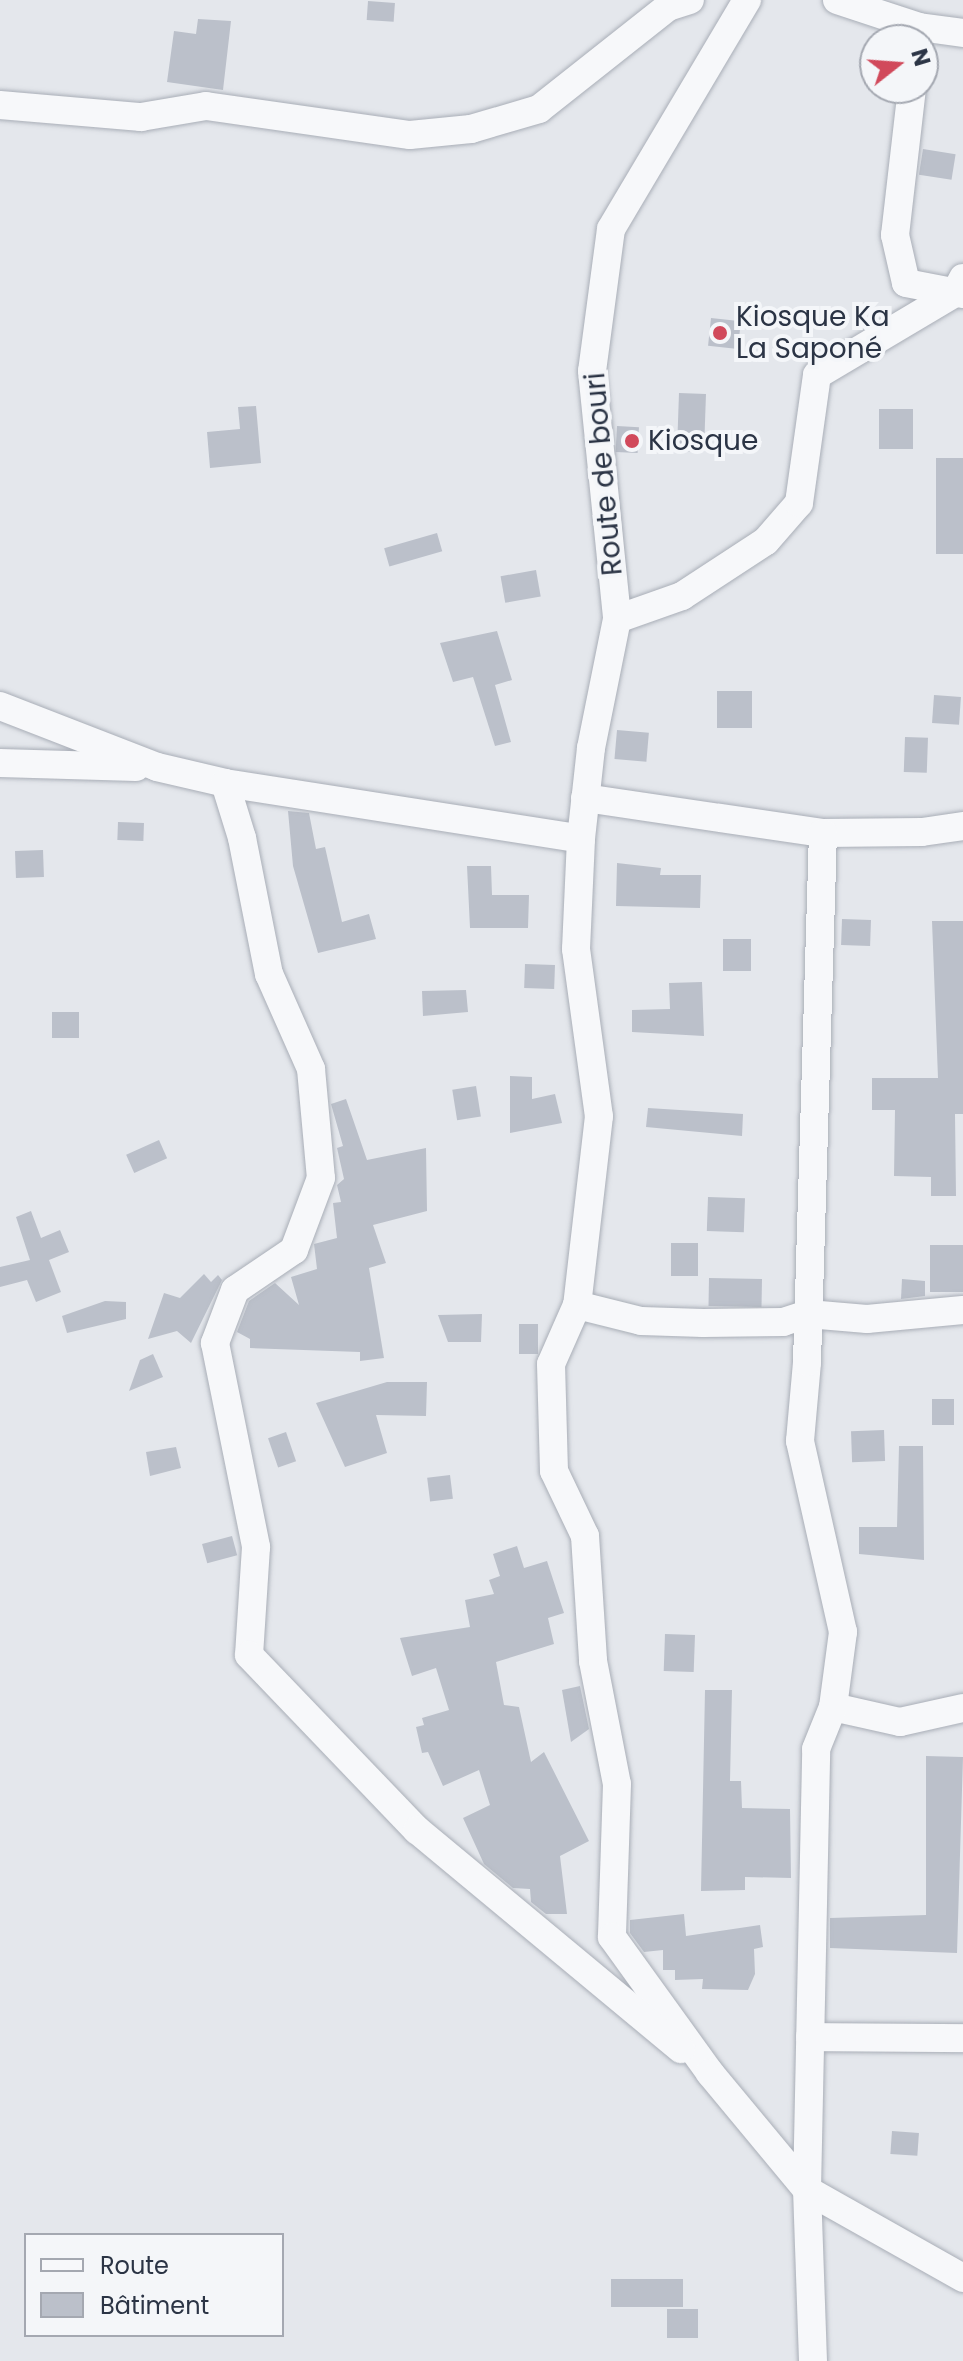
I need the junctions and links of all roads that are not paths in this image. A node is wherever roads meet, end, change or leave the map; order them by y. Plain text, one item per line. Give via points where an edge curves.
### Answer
1 (690, 0) edge
2 (747, 0) edge
3 (837, 0) edge
4 (897, 24) edge
5 (939, 33) edge
6 (963, 33) edge
7 (910, 104) edge
8 (0, 105) edge
9 (960, 288) edge
10 (617, 619) junction
11 (0, 706) edge
12 (0, 763) edge
13 (157, 767) junction
14 (225, 783) junction
15 (585, 798) junction
16 (963, 826) edge
17 (823, 833) junction
18 (581, 839) junction
19 (577, 1305) junction
20 (963, 1310) edge
21 (808, 1314) junction
22 (833, 1707) junction
23 (963, 1708) edge
24 (810, 2037) junction
25 (963, 2038) edge
26 (710, 2073) junction
27 (807, 2190) junction
28 (963, 2278) edge
29 (813, 2361) edge

1 - 8 street via 668,7 539,109 471,129 410,135 206,106 141,117
2 - 10 street, Route de bouri via 611,229 592,371
3 - 4 street
5 - 6 street
7 - 9 street via 895,235 906,283
9 - 10 street via 817,375 799,503 766,541 682,596
10 - 15 street, Route de bouri
11 - 13 street
12 - 13 street
13 - 14 street
14 - 18 street
14 - 26 street via 242,838 269,974 311,1069 321,1178 294,1250 235,1290 215,1343 256,1547 249,1655 417,1830
15 - 17 street
15 - 18 street, Route de bouri
16 - 17 street
17 - 21 street
18 - 19 street, Route de bouri via 576,949 599,1116
19 - 21 street via 641,1321 783,1322
19 - 26 street, Route de bouri via 551,1364 554,1471 585,1536 593,1661 617,1784 612,1937
20 - 21 street via 867,1319
21 - 22 street via 800,1441 843,1632
22 - 23 street via 900,1722
22 - 24 street via 816,1749
24 - 25 street
24 - 27 street
26 - 27 street
27 - 28 street
27 - 29 street

